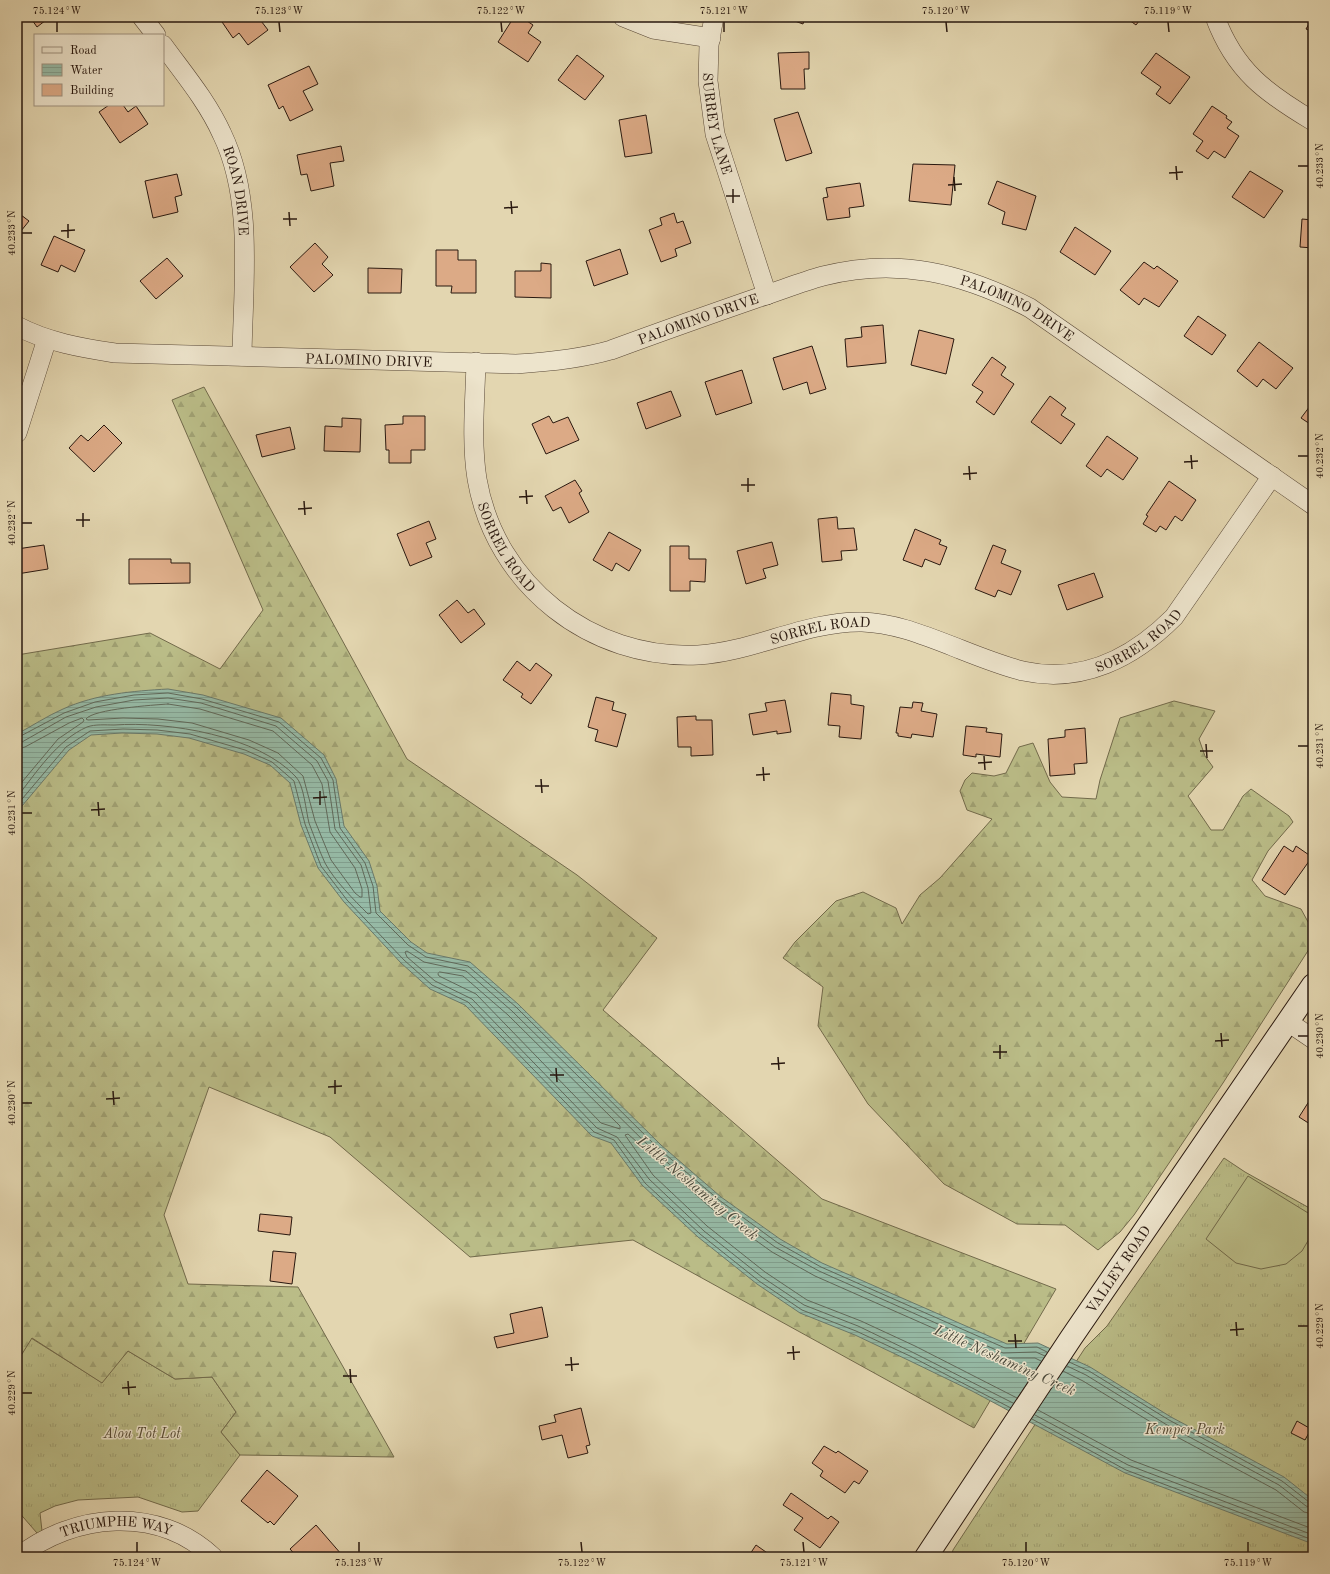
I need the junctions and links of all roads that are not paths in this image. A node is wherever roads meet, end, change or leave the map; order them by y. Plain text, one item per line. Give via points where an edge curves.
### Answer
1 (142, 17) edge
2 (623, 17) edge
3 (714, 17) edge
4 (1215, 17) edge
5 (155, 34) edge
6 (711, 38) junction
7 (164, 46) edge
8 (1313, 121) edge
9 (767, 295) junction
10 (17, 326) edge
11 (47, 339) junction
12 (242, 356) junction
13 (476, 362) junction
14 (17, 433) edge
15 (1272, 476) junction
16 (1313, 505) edge
17 (1313, 984) edge
18 (1288, 1022) junction
19 (1313, 1039) edge
20 (18, 1557) edge
21 (213, 1557) edge
22 (926, 1557) edge

1 - 5 street
2 - 6 street via 653,29
3 - 6 street, SURREY LANE
4 - 8 street via 1231,52 1261,87
6 - 9 street, SURREY LANE via 708,81 715,134
7 - 12 street, ROAN DRIVE via 209,109 229,149 239,182 244,216
9 - 13 street, PALOMINO DRIVE via 593,355 555,362
9 - 15 street, PALOMINO DRIVE via 822,276 868,269 924,270 961,278 989,288 1030,308
10 - 11 street, PALOMINO DRIVE
11 - 12 street, PALOMINO DRIVE via 78,348 115,353
11 - 14 street
12 - 13 street, PALOMINO DRIVE
13 - 15 street, SORREL ROAD via 474,449 478,480 492,529 503,552 534,593 578,625 606,640 663,654 697,655 729,651 813,628 863,622 913,631 1004,666 1025,671 1058,674 1099,667 1120,659 1140,647 1174,617
15 - 16 street, PALOMINO DRIVE
17 - 18 street, VALLEY ROAD
18 - 19 street
18 - 22 street, VALLEY ROAD via 1071,1338
20 - 21 street, TRIUMPHE WAY via 33,1545 66,1529 94,1522 117,1520 135,1521 175,1532 194,1542

